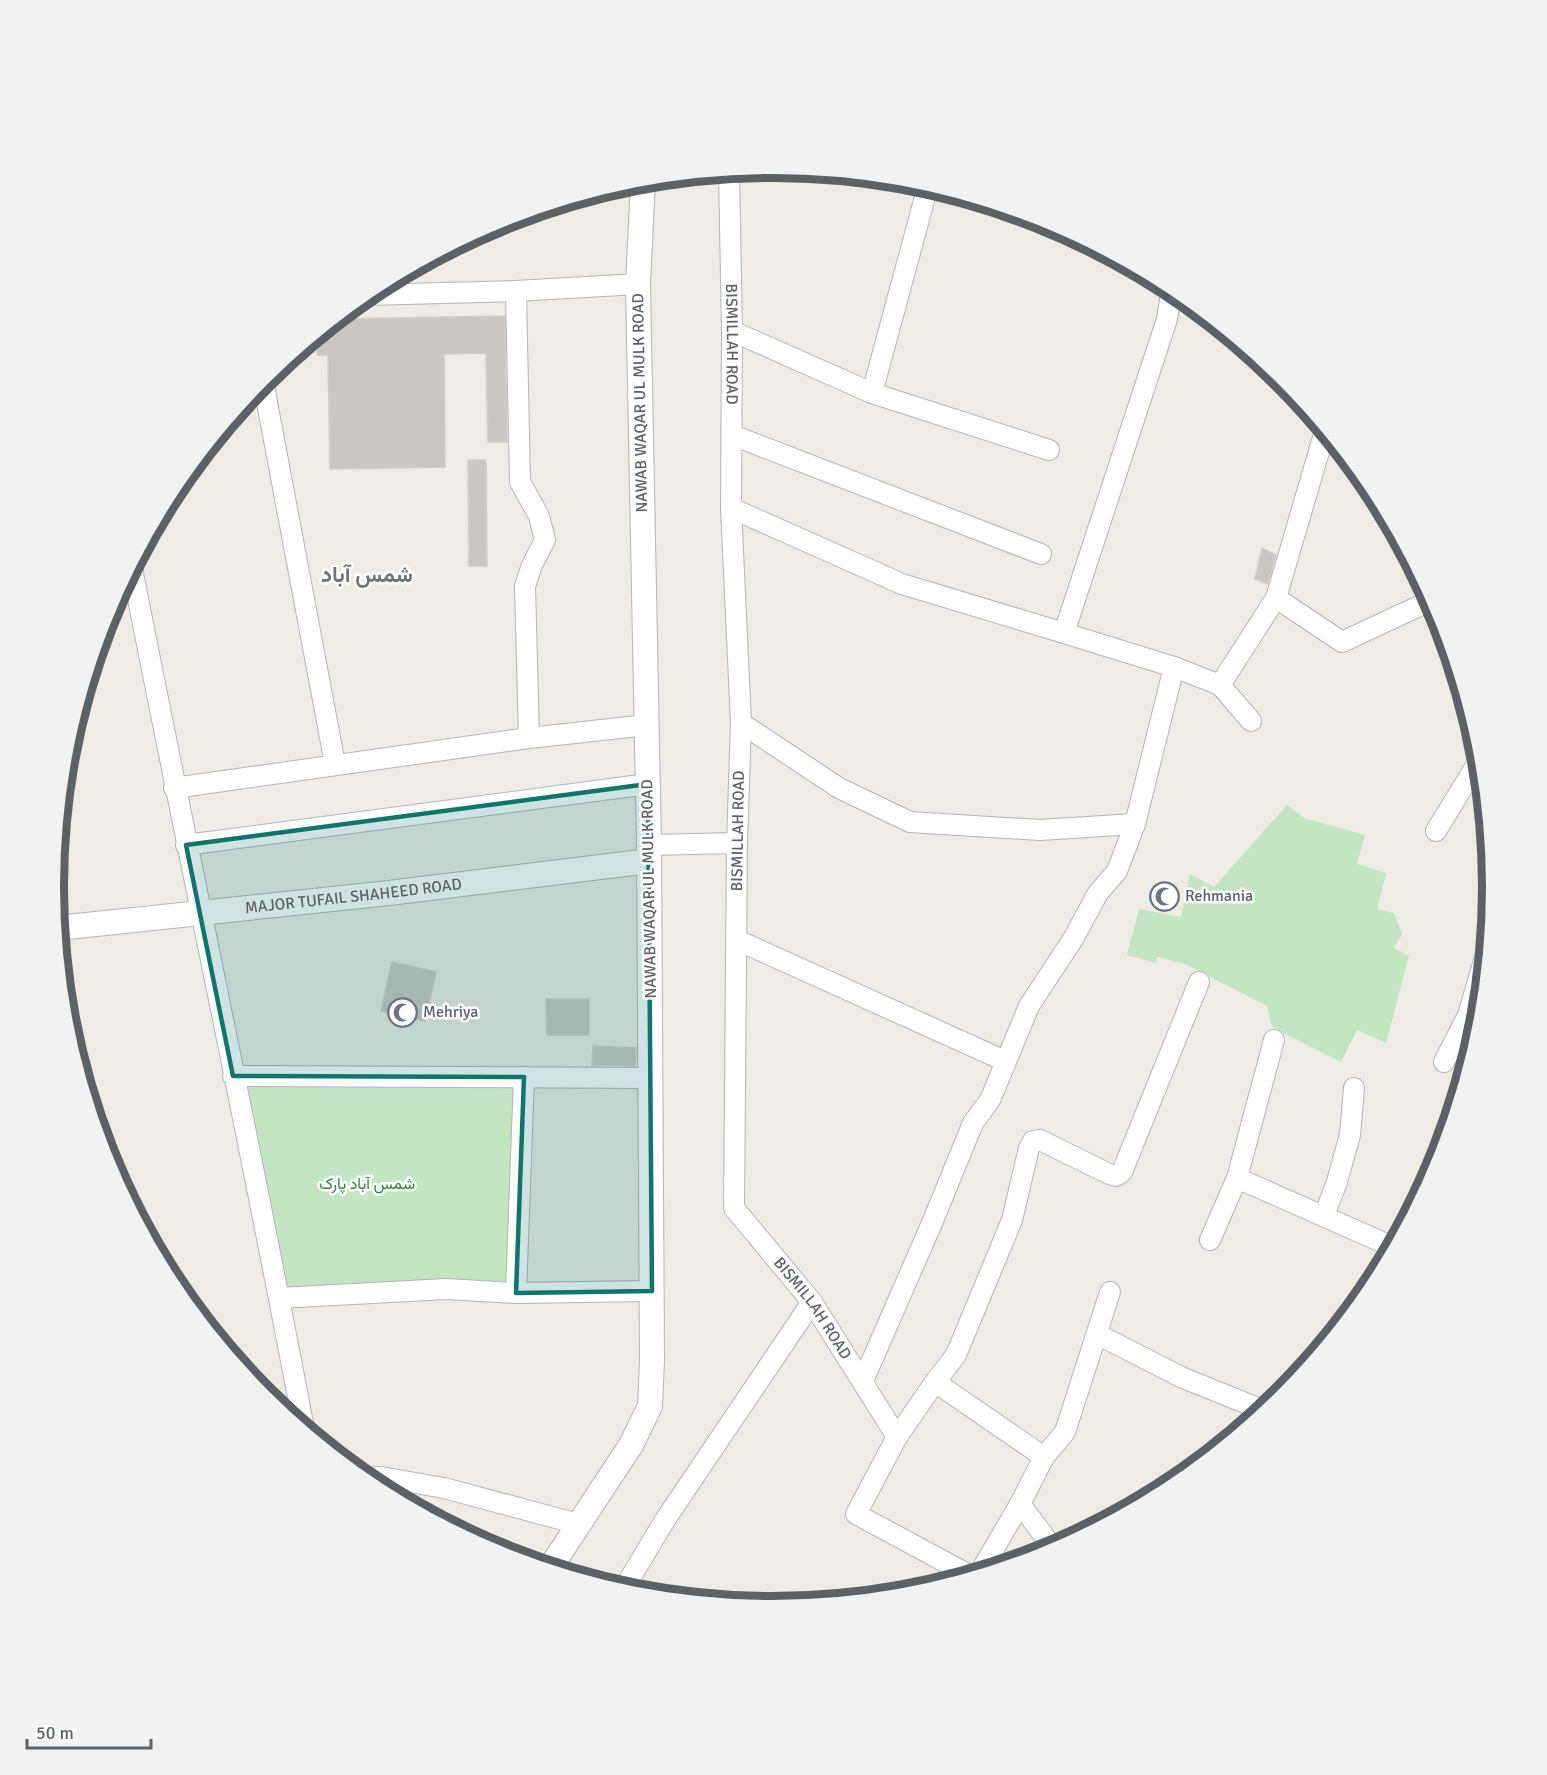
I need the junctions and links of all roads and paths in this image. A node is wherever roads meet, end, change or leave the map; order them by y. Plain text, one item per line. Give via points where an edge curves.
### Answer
1 (729, 180) edge
2 (643, 191) edge
3 (925, 195) edge
4 (638, 284) junction
5 (516, 291) junction
6 (385, 295) edge
7 (1170, 300) edge
8 (732, 331) junction
9 (265, 393) edge
10 (872, 393) junction
11 (732, 435) junction
12 (1323, 439) edge
13 (1048, 450) dead end
14 (731, 508) junction
15 (1041, 554) dead end
16 (135, 581) edge
17 (1276, 598) junction
18 (1423, 604) edge
19 (1064, 633) junction
20 (1174, 667) junction
21 (1220, 685) junction
22 (1251, 721) dead end
23 (741, 723) junction
24 (647, 725) junction
25 (529, 738) junction
26 (335, 764) junction
27 (1472, 771) edge
28 (648, 784) junction
29 (174, 788) junction
30 (1135, 824) junction
31 (1436, 831) dead end
32 (737, 843) junction
33 (186, 845) junction
34 (649, 853) junction
35 (200, 913) junction
36 (66, 927) edge
37 (737, 940) junction
38 (1476, 979) edge
39 (1199, 982) dead end
40 (1274, 1040) dead end
41 (1005, 1061) junction
42 (1444, 1062) dead end
43 (233, 1076) junction
44 (524, 1077) junction
45 (650, 1078) junction
46 (1354, 1088) dead end
47 (1237, 1178) junction
48 (1324, 1215) junction
49 (1210, 1240) dead end
50 (1387, 1244) edge
51 (652, 1291) junction
52 (1110, 1292) dead end
53 (516, 1293) junction
54 (279, 1298) junction
55 (812, 1302) junction
56 (1097, 1334) junction
57 (863, 1380) junction
58 (935, 1382) junction
59 (1256, 1407) edge
60 (302, 1417) edge
61 (897, 1437) junction
62 (1044, 1457) junction
63 (380, 1477) edge
64 (1020, 1504) junction
65 (578, 1524) junction
66 (1048, 1541) edge
67 (553, 1561) edge
68 (985, 1564) edge
69 (961, 1571) edge
70 (628, 1581) edge

1 - 8 street, BISMILLAH ROAD
2 - 4 street, NAWAB WAQAR UL MULK ROAD
3 - 10 street
4 - 5 street
4 - 24 street, NAWAB WAQAR UL MULK ROAD
5 - 6 street
5 - 25 street via 520,482 538,516 545,540 525,586
7 - 19 street
8 - 10 street
8 - 11 street, BISMILLAH ROAD
9 - 26 street
10 - 13 street
11 - 14 street, BISMILLAH ROAD
11 - 15 street
12 - 17 street
14 - 19 street via 902,584
14 - 23 street, BISMILLAH ROAD
16 - 29 street
17 - 18 street via 1342,642
17 - 21 street
19 - 20 street
20 - 21 street
20 - 30 street
21 - 22 street
23 - 30 street via 839,788 910,822 1040,830
23 - 32 street, BISMILLAH ROAD
24 - 25 street
24 - 28 street, NAWAB WAQAR UL MULK ROAD
25 - 26 street
26 - 29 street
27 - 31 street
28 - 33 street
28 - 34 street, NAWAB WAQAR UL MULK ROAD
29 - 33 street
30 - 41 street via 1117,871 1098,893 1029,1006
32 - 34 street
32 - 37 street, BISMILLAH ROAD
33 - 35 street
34 - 35 street, MAJOR TUFAIL SHAHEED ROAD via 400,891
34 - 45 street, NAWAB WAQAR UL MULK ROAD
35 - 36 street, MAJOR TUFAIL SHAHEED ROAD
35 - 43 street
37 - 41 street
37 - 55 street, BISMILLAH ROAD via 734,1208
38 - 42 street via 1468,1015
39 - 58 street via 1122,1172 1116,1176 1109,1174 1040,1140 1033,1141 1012,1220 956,1354
40 - 47 street
41 - 57 street via 990,1100 973,1123
43 - 44 street
43 - 54 street
44 - 45 street
44 - 53 street
45 - 51 street, NAWAB WAQAR UL MULK ROAD
46 - 48 street via 1350,1135
47 - 48 street
47 - 49 street
48 - 50 street
51 - 53 street
51 - 65 street, NAWAB WAQAR UL MULK ROAD via 650,1406 631,1445
52 - 56 street
53 - 54 street via 446,1289
54 - 60 street
55 - 57 street, BISMILLAH ROAD
55 - 70 street
56 - 59 street via 1181,1377
56 - 62 street via 1065,1432
57 - 61 street, BISMILLAH ROAD
58 - 61 street
58 - 62 street
61 - 69 street via 856,1514
62 - 64 street
63 - 65 street via 444,1488
64 - 66 street
64 - 68 street
65 - 67 street, NAWAB WAQAR UL MULK ROAD

